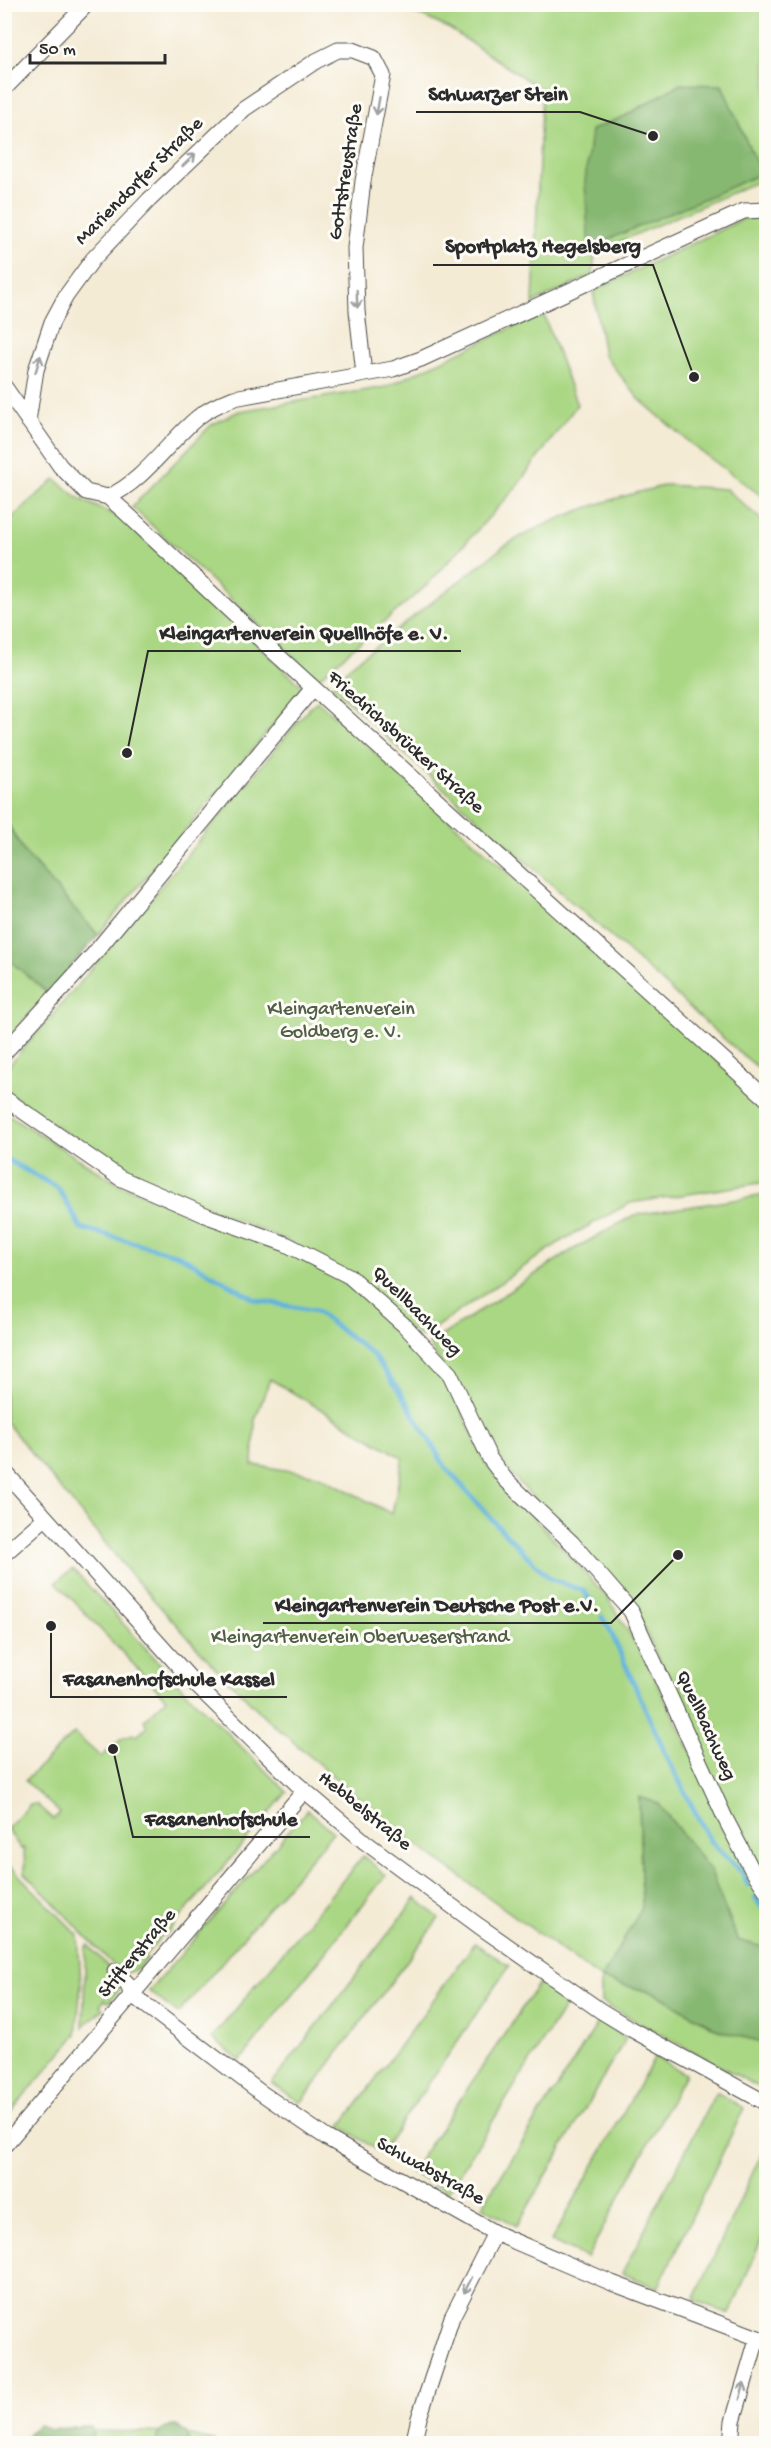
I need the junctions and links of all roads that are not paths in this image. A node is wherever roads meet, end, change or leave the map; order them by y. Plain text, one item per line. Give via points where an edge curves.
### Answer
1 (87, 4) edge
2 (367, 54) joint
3 (4, 88) edge
4 (766, 210) edge
5 (364, 374) junction
6 (4, 386) edge
7 (28, 421) junction
8 (108, 497) junction
9 (313, 688) junction
10 (4, 1053) edge
11 (4, 1098) edge
12 (766, 1098) edge
13 (4, 1471) edge
14 (45, 1518) junction
15 (4, 1554) edge
16 (304, 1791) junction
17 (766, 1890) edge
18 (115, 1971) dead end
19 (131, 1994) junction
20 (766, 2103) edge
21 (4, 2146) edge
22 (495, 2233) junction
23 (762, 2340) edge
24 (413, 2444) edge
25 (730, 2444) edge

1 - 3 street
2 -> 5 street, Gottstreustraße via 374,58 383,75 355,248
7 -> 2 street, Mariendorfer Straße via 36,370 52,322 93,259 244,109 338,50
4 - 5 street via 744,211 421,359
5 - 8 street via 234,398 213,406 125,489
6 - 7 street, Friedrichsbrücker Straße
7 - 8 street, Friedrichsbrücker Straße via 60,466 86,492
8 - 9 street, Friedrichsbrücker Straße
9 - 10 street via 93,955
9 - 12 street, Friedrichsbrücker Straße
11 - 17 street, Quellbachweg via 120,1178 286,1244 349,1276 405,1326 450,1374 490,1459 505,1479 572,1543 631,1611 725,1818
13 - 14 street, Hebbelstraße
14 - 15 street
14 - 16 street, Hebbelstraße via 195,1684
16 - 19 street, Stifterstraße
16 - 20 street, Hebbelstraße via 429,1890 601,2010
18 - 19 street, Schwabstraße via 128,1984
19 - 21 street, Stifterstraße
19 - 22 street, Schwabstraße via 327,2138
22 - 23 street, Schwabstraße
22 -> 24 street via 452,2318
25 -> 23 street

